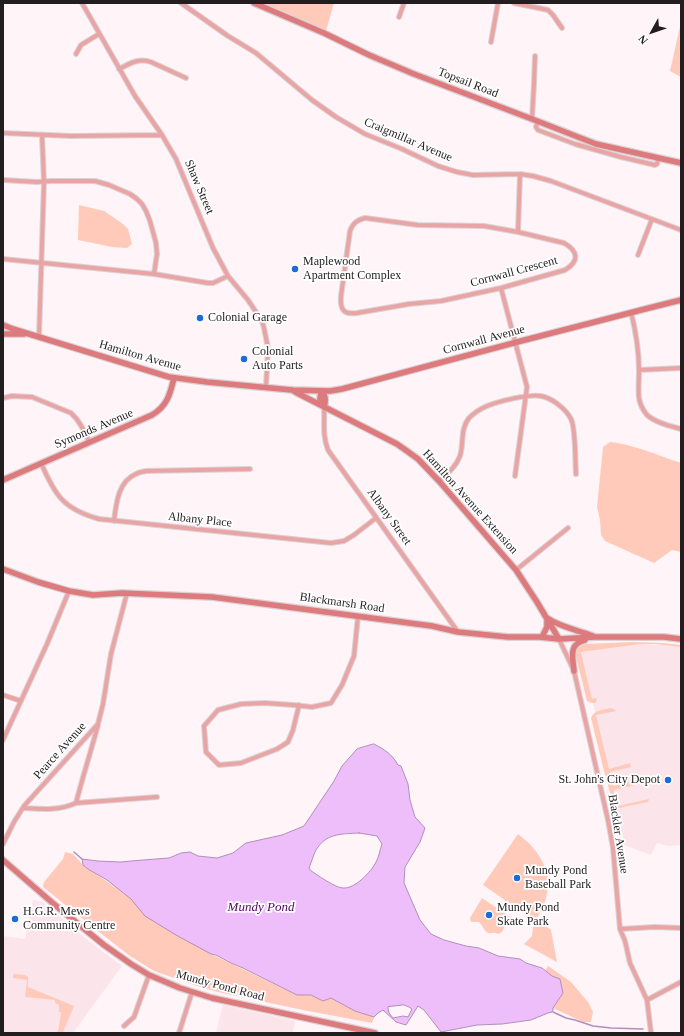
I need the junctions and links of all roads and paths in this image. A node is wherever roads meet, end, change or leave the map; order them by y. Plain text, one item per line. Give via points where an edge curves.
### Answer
1 (82, 3) edge
2 (182, 3) edge
3 (254, 3) edge
4 (404, 3) edge
5 (498, 3) edge
6 (514, 3) edge
7 (399, 17) dead end
8 (562, 28) dead end
9 (100, 34) junction
10 (491, 42) dead end
11 (76, 54) dead end
12 (535, 56) dead end
13 (119, 69) junction
14 (186, 78) dead end
15 (532, 118) junction
16 (538, 121) junction
17 (3, 133) edge
18 (42, 135) junction
19 (162, 135) junction
20 (658, 159) junction
21 (681, 163) edge
22 (520, 174) junction
23 (3, 180) edge
24 (44, 182) junction
25 (652, 219) junction
26 (681, 230) edge
27 (518, 232) junction
28 (638, 255) dead end
29 (3, 258) edge
30 (41, 262) junction
31 (154, 274) junction
32 (228, 276) junction
33 (501, 288) junction
34 (681, 300) edge
35 (632, 312) junction
36 (3, 325) edge
37 (3, 329) edge
38 (13, 329) junction
39 (3, 334) edge
40 (33, 335) junction
41 (39, 336) junction
42 (515, 342) junction
43 (681, 368) edge
44 (639, 370) junction
45 (174, 378) junction
46 (266, 387) junction
47 (292, 390) junction
48 (322, 391) junction
49 (526, 396) junction
50 (3, 398) edge
51 (324, 407) junction
52 (681, 429) edge
53 (89, 442) junction
54 (41, 463) junction
55 (250, 469) dead end
56 (576, 474) dead end
57 (515, 476) dead end
58 (3, 480) edge
59 (439, 481) junction
60 (376, 518) junction
61 (114, 521) junction
62 (568, 528) dead end
63 (3, 569) edge
64 (516, 570) junction
65 (69, 591) junction
66 (127, 593) junction
67 (358, 616) junction
68 (547, 618) junction
69 (458, 632) junction
70 (542, 637) junction
71 (595, 637) junction
72 (559, 639) junction
73 (681, 639) edge
74 (574, 671) junction
75 (3, 695) edge
76 (21, 701) junction
77 (299, 705) junction
78 (98, 724) junction
79 (3, 740) edge
80 (156, 797) dead end
81 (76, 802) junction
82 (23, 808) junction
83 (3, 844) edge
84 (3, 860) edge
85 (681, 928) edge
86 (620, 929) junction
87 (150, 975) junction
88 (681, 982) edge
89 (192, 992) junction
90 (647, 1000) junction
91 (124, 1026) dead end
92 (178, 1033) edge
93 (375, 1033) edge
94 (651, 1033) edge

1 - 9 street, Shaw Street
2 - 22 street, Craigmillar Avenue via 256,54 312,100 365,134 456,172 473,175
3 - 15 street, Topsail Road via 414,74
4 - 7 street
5 - 10 street
6 - 8 street via 548,10
9 - 11 street via 81,45
9 - 13 street, Shaw Street
12 - 15 street
13 - 14 street via 136,61 146,60
13 - 19 street, Shaw Street via 134,96
15 - 16 street, Topsail Road
16 - 20 street, Topsail Road via 596,144
16 - 20 street via 538,130 575,144 655,166
17 - 18 street
18 - 19 street
18 - 24 street
19 - 32 street, Shaw Street via 176,159 213,248
20 - 21 street, Topsail Road
22 - 25 street, Craigmillar Avenue via 551,181
22 - 27 street
23 - 24 street
24 - 30 street
24 - 31 street via 95,182 110,185 137,199 146,211 156,243
25 - 26 street, Craigmillar Avenue
25 - 28 street
27 - 33 street, Cornwall Crescent via 566,245 574,250 575,261 565,270
27 - 33 street, Cornwall Crescent via 484,226 359,220 350,231 340,305 345,312 352,314 441,301
29 - 30 street
30 - 31 street
30 - 41 street
31 - 32 street via 208,283
32 - 46 street, Shaw Street via 248,300 264,328 268,348
33 - 42 street
34 - 35 street, Cornwall Avenue
35 - 42 street, Cornwall Avenue
35 - 44 street via 638,342
36 - 38 street, Hamilton Avenue
37 - 38 street
38 - 40 street, Hamilton Avenue
39 - 40 street, Hamilton Avenue
40 - 41 street, Hamilton Avenue
41 - 45 street, Hamilton Avenue
42 - 48 street, Cornwall Avenue via 342,389
42 - 49 street via 527,387
43 - 44 street
44 - 52 street via 640,405 652,419
45 - 46 street, Hamilton Avenue
45 - 53 street, Symonds Avenue via 167,401 157,412
46 - 47 street, Hamilton Avenue
47 - 48 street, Cornwall Avenue
47 - 51 street, Hamilton Avenue Extension
48 - 51 street, Albany Street via 326,396
49 - 56 street via 548,398 570,416 574,426
49 - 57 street
49 - 59 street via 487,406 475,413 465,425 457,464
50 - 53 street via 32,397 71,413 81,424
51 - 59 street, Hamilton Avenue Extension via 407,450
51 - 60 street, Albany Street via 324,435 328,450
53 - 54 street, Symonds Avenue
54 - 58 street, Symonds Avenue
54 - 61 street, Albany Place via 53,488 65,503 80,513 99,520
55 - 61 street via 146,471 135,474 128,479 117,499
59 - 64 street, Hamilton Avenue Extension
60 - 61 street, Albany Place via 344,541 331,543
60 - 69 street, Albany Street
62 - 64 street
63 - 65 street, Blackmarsh Road
64 - 68 street, Hamilton Avenue Extension
65 - 66 street, Blackmarsh Road via 93,595
65 - 76 street
66 - 67 street, Blackmarsh Road via 212,597
66 - 78 street, Pearce Avenue via 111,654
67 - 69 street, Blackmarsh Road
67 - 77 street via 354,656 331,703 312,707
68 - 70 street via 547,627
68 - 71 street
68 - 72 street, Hamilton Avenue Extension
69 - 70 street, Blackmarsh Road via 508,637
70 - 72 street, Blackmarsh Road
71 - 72 street, Blackmarsh Road
71 - 73 street, Blackmarsh Road
71 - 74 street via 581,641 574,647
72 - 74 street, Blackler Avenue
74 - 86 street, Blackler Avenue via 611,834
75 - 76 street
76 - 79 street
77 - 77 street via 241,704 218,710 204,726 206,752 218,765 241,763 277,749 288,742
78 - 81 street
78 - 82 street, Pearce Avenue
80 - 81 street
81 - 82 street via 52,809
82 - 83 street, Pearce Avenue
84 - 87 street, Mundy Pond Road via 104,945
85 - 86 street
86 - 90 street, Blackler Avenue via 630,963
87 - 89 street, Mundy Pond Road
87 - 91 street via 134,1017
88 - 90 street
89 - 92 street
89 - 93 street, Mundy Pond Road
90 - 94 street, Blackler Avenue

